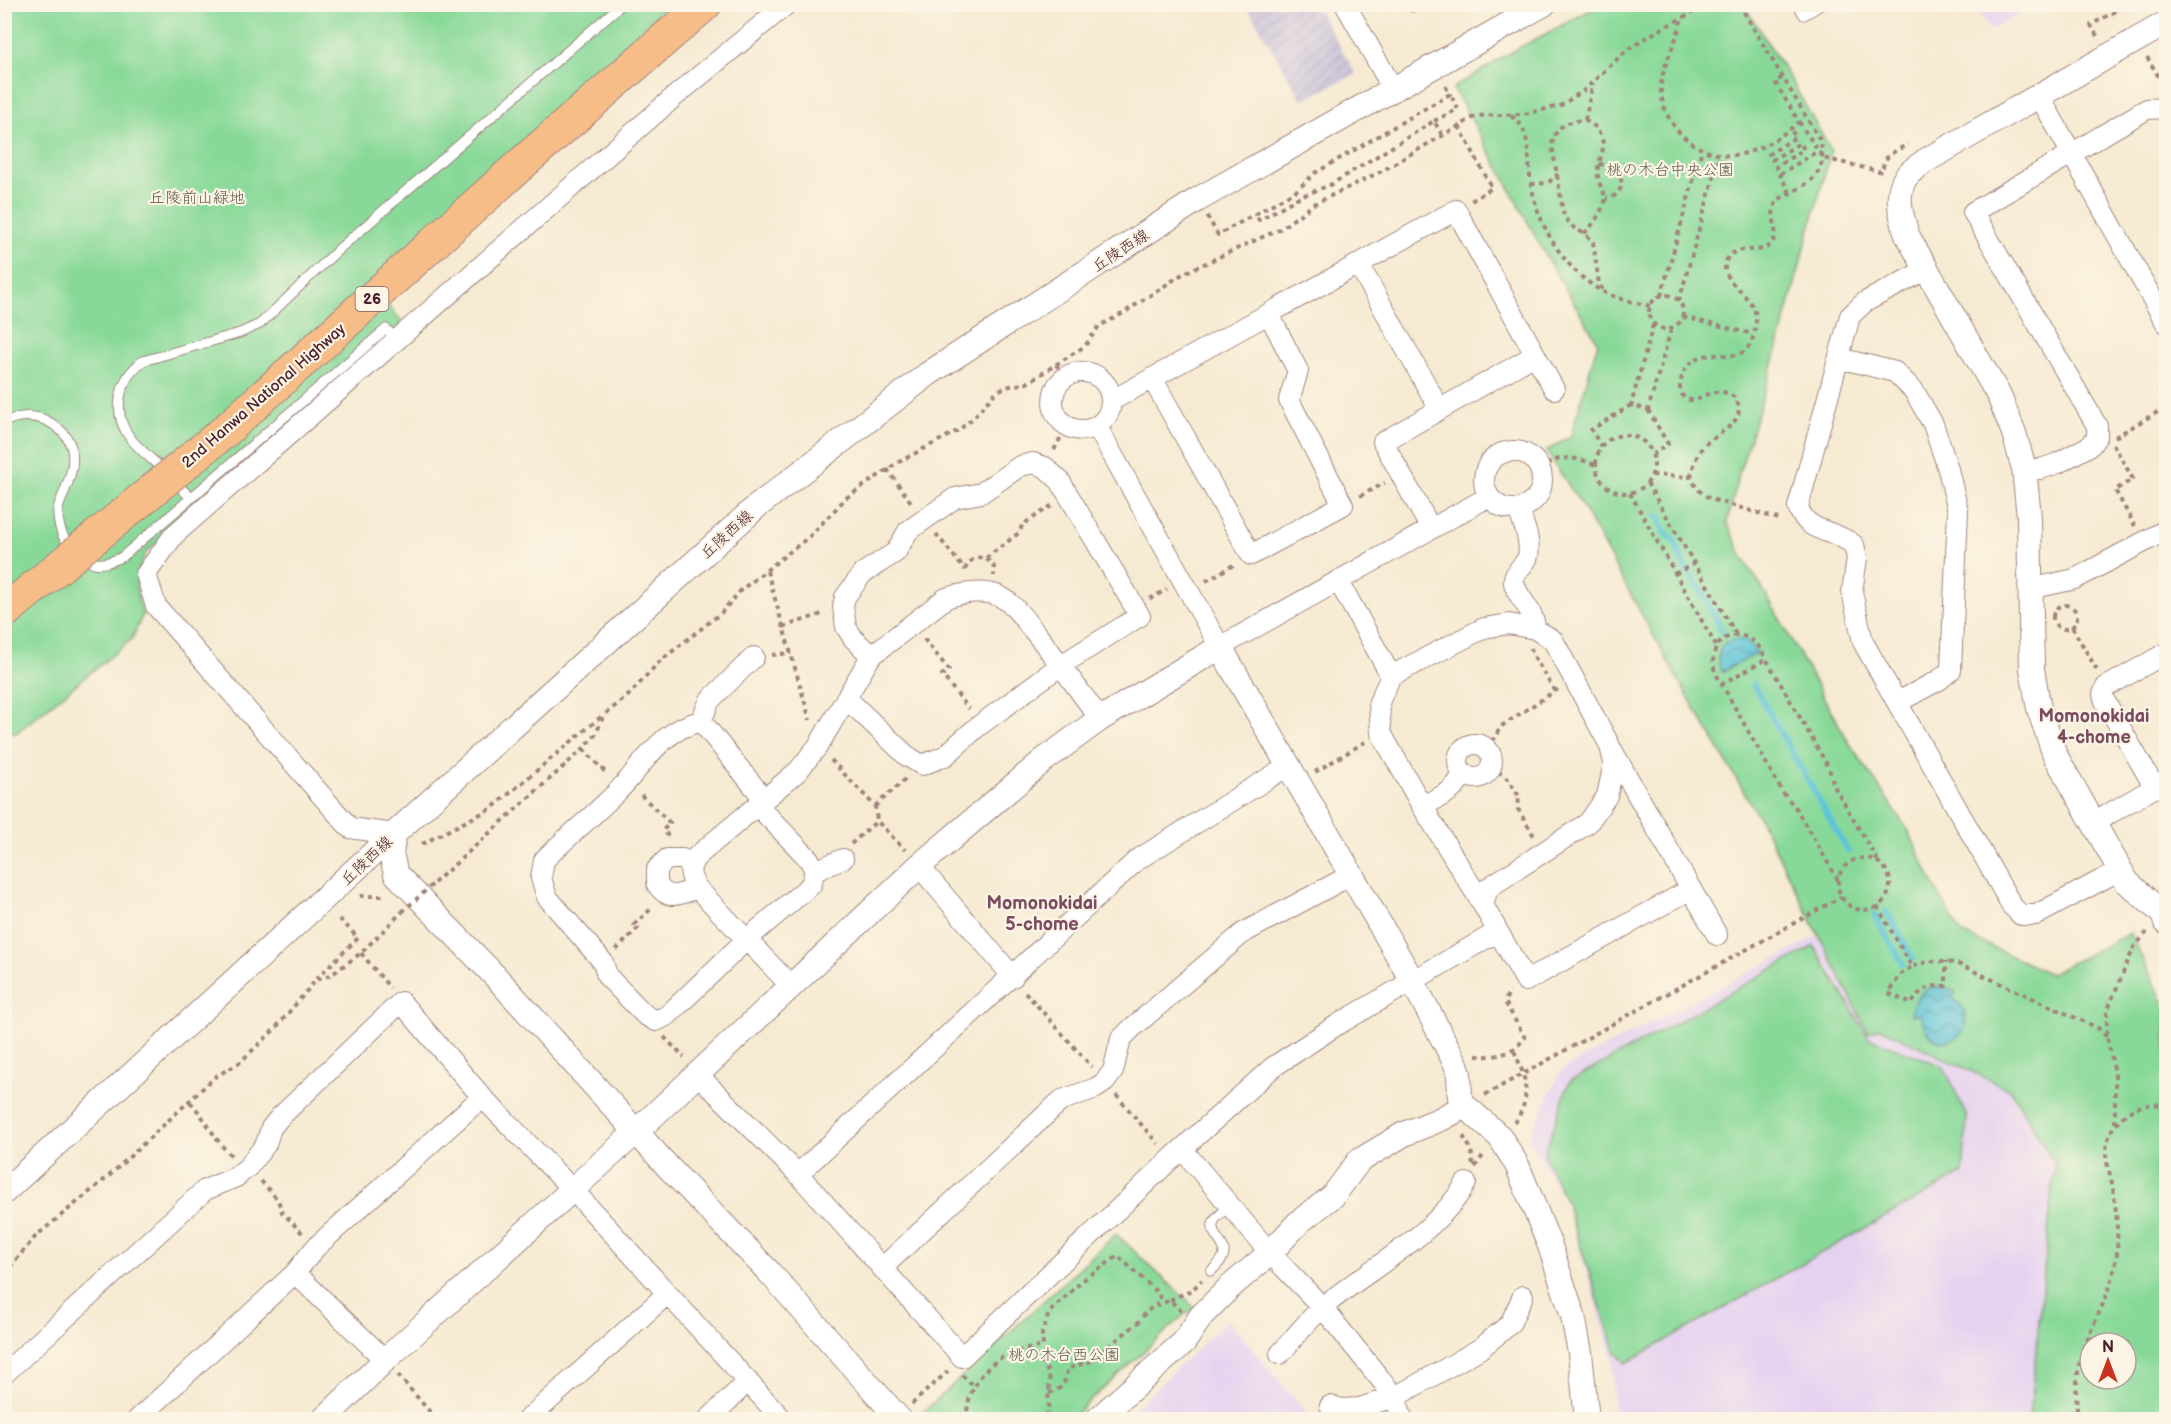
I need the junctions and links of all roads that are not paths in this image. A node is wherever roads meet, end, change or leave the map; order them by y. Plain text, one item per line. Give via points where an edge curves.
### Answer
1 (622, 4) edge
2 (687, 4) edge
3 (705, 4) edge
4 (787, 4) edge
5 (1345, 4) edge
6 (1411, 4) edge
7 (1418, 4) edge
8 (1544, 4) edge
9 (1797, 4) edge
10 (1822, 4) edge
11 (2166, 23) edge
12 (1393, 89) junction
13 (2040, 97) junction
14 (2166, 108) edge
15 (2072, 153) junction
16 (519, 166) junction
17 (1359, 265) junction
18 (1927, 269) junction
19 (1269, 314) junction
20 (2166, 323) edge
21 (397, 340) junction
22 (1535, 355) junction
23 (1839, 358) junction
24 (1152, 378) junction
25 (1554, 389) dead end
26 (1112, 400) junction
27 (1440, 408) junction
28 (4, 423) edge
29 (1097, 427) junction
30 (2024, 470) junction
31 (1488, 497) junction
32 (191, 498) junction
33 (1518, 509) junction
34 (1431, 530) junction
35 (2166, 530) edge
36 (1339, 582) junction
37 (2030, 588) junction
38 (4, 612) edge
39 (1535, 629) junction
40 (1220, 647) junction
41 (2166, 653) edge
42 (871, 656) junction
43 (754, 657) dead end
44 (1061, 665) junction
45 (1391, 675) junction
46 (846, 698) junction
47 (1898, 702) junction
48 (1100, 719) junction
49 (701, 721) junction
50 (1610, 746) junction
51 (1462, 772) junction
52 (1293, 774) junction
53 (2161, 784) edge
54 (761, 802) junction
55 (1422, 806) junction
56 (2093, 823) junction
57 (394, 834) junction
58 (843, 859) road end
59 (683, 861) junction
60 (919, 866) junction
61 (2120, 870) junction
62 (815, 871) junction
63 (1351, 875) junction
64 (697, 888) junction
65 (1691, 889) junction
66 (1483, 905) junction
67 (2165, 915) edge
68 (1497, 932) junction
69 (1718, 936) dead end
70 (746, 940) junction
71 (1013, 977) junction
72 (1412, 980) junction
73 (791, 986) junction
74 (698, 1075) junction
75 (482, 1097) junction
76 (1465, 1106) junction
77 (637, 1131) junction
78 (1182, 1149) junction
79 (798, 1174) junction
80 (1466, 1183) road end
81 (573, 1190) junction
82 (4, 1192) edge
83 (1230, 1206) junction
84 (1270, 1253) junction
85 (882, 1268) junction
86 (1211, 1271) dead end
87 (295, 1273) junction
88 (666, 1294) junction
89 (1523, 1296) dead end
90 (1322, 1307) junction
91 (1280, 1354) dead end
92 (385, 1360) junction
93 (4, 1374) edge
94 (748, 1381) junction
95 (1395, 1397) junction
96 (1330, 1406) dead end
97 (899, 1418) edge
98 (137, 1419) edge
99 (322, 1419) edge
100 (527, 1419) edge
101 (708, 1419) edge
102 (783, 1419) edge
103 (1097, 1419) edge
104 (1403, 1419) edge
105 (1587, 1419) edge

1 - 32 lane via 339,249 260,324 143,361 132,369 120,391 124,429
2 - 16 highway, 26
3 - 16 highway, 2nd Hanwa National Highway / 26
4 - 21 street via 674,97
5 - 12 street
6 - 7 lane via 1412,8
8 - 12 street, 丘陵西線
9 - 10 lane via 1804,15
11 - 13 street
12 - 57 street, 丘陵西線 via 1197,200 928,374 755,508
13 - 15 street
13 - 18 street via 1925,161 1906,177 1900,195 1901,215 1907,235
14 - 15 street via 2147,109
15 - 20 street
15 - 30 street via 1973,212 2097,426 2097,436 2091,445 2041,469
16 - 38 highway, 2nd Hanwa National Highway / 26, bridge via 225,430
17 - 19 street
17 - 22 street via 1456,210
17 - 27 street
18 - 23 street via 1865,302 1850,316
18 - 30 street via 1999,396
19 - 24 street
19 - 24 street via 1298,371 1290,400 1343,505 1251,555
21 - 32 lane via 386,328
21 - 57 street via 174,535 146,574 156,606 350,828
22 - 25 street
22 - 27 street
23 - 47 street via 1798,507 1802,519 1810,526 1844,536 1854,544 1857,558 1852,592 1863,642
23 - 47 street via 1895,372 1914,391 1933,424 1958,511 1951,670
24 - 26 street
26 - 29 street via 1110,411
26 - 29 street via 1104,381 1095,375 1060,371 1053,403 1059,419 1076,430
27 - 34 street via 1383,442
28 - 32 lane via 40,418 55,425 68,438 74,455 73,471 58,508 58,524 64,540 93,563 123,557
29 - 40 street
30 - 37 street
31 - 33 street via 1498,506
31 - 33 street via 1483,481 1494,458 1502,453 1528,455 1542,481 1535,499
31 - 34 street
33 - 39 street via 1528,542 1528,557 1514,583 1532,613
34 - 36 street
35 - 37 street via 2075,579
36 - 40 street
36 - 45 street
37 - 56 street via 2032,669 2039,709 2055,755
39 - 45 street via 1509,624 1485,628
39 - 50 street via 1553,640
40 - 48 street
40 - 52 street
41 - 53 street via 2106,687 2103,694
42 - 44 street via 946,598 978,593 1000,597 1019,613
42 - 44 street via 846,627 843,607 845,597 863,573 896,552 908,531 955,498 981,493 1020,466 1033,463 1045,467 1060,481 1140,616
42 - 46 street
43 - 49 street via 710,700
44 - 46 street via 945,756 922,765 907,756
44 - 48 street
45 - 55 street via 1379,702 1381,733
46 - 54 street via 798,771
47 - 61 street via 2012,906 2021,915 2036,915
48 - 60 street via 1044,760
49 - 54 street
49 - 70 street via 673,732 651,750 624,785 544,860 541,878 547,897 603,962 607,976 656,1022
50 - 65 street
50 - 66 street via 1614,762 1611,780 1599,810 1588,823 1488,888
51 - 51 street via 1457,761 1462,750 1473,743 1487,748 1492,762 1486,773 1474,778
51 - 55 street via 1450,792
52 - 63 street
52 - 71 street via 1137,860
53 - 56 street
54 - 59 street via 696,857
54 - 62 street
55 - 66 street
56 - 61 street
57 - 77 street via 391,854 396,874
57 - 82 street, 丘陵西線
58 - 62 street
59 - 64 street
59 - 64 street via 667,859 657,869 657,884 667,895 682,895
60 - 71 street
60 - 73 street
61 - 67 street via 2127,882
62 - 70 street via 811,885
63 - 72 street
63 - 85 street via 1243,933 1121,1039 1113,1071 1105,1082 1062,1100
64 - 70 street
65 - 68 street via 1526,981
65 - 69 street
66 - 68 street
68 - 72 street
70 - 73 street
71 - 79 street
72 - 76 street via 1456,1064 1460,1098
72 - 78 street via 1273,1067
73 - 74 street
74 - 77 street
74 - 79 street
75 - 81 street
75 - 87 street via 316,1247
75 - 93 street via 401,1002 280,1117 262,1151 248,1167 236,1177 205,1190
76 - 84 street via 1404,1134 1359,1161 1333,1196 1299,1222
76 - 105 street via 1505,1146 1534,1203 1573,1316
77 - 81 street
77 - 97 street
78 - 83 street
78 - 85 street via 962,1357
79 - 85 street
80 - 90 street via 1459,1196 1431,1224
81 - 88 street
81 - 92 street
83 - 84 street
83 - 86 lane via 1213,1224 1224,1253
84 - 90 street
84 - 103 street via 1202,1315 1184,1342
87 - 92 street
87 - 98 street
88 - 94 street
88 - 100 street
89 - 95 street via 1510,1324 1481,1348
90 - 91 street
90 - 95 street
92 - 99 street
94 - 101 street
94 - 102 street
95 - 96 street via 1359,1408
95 - 104 street

